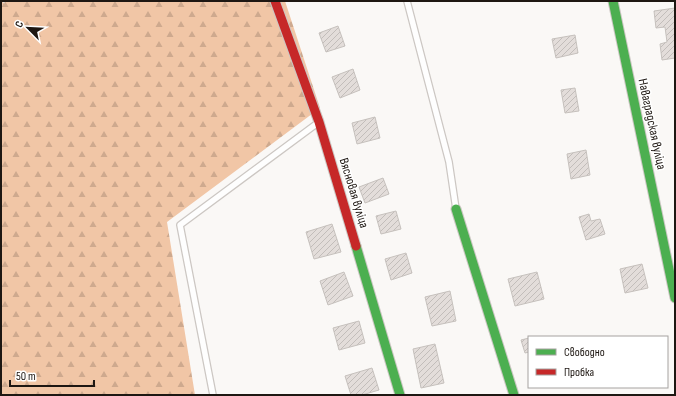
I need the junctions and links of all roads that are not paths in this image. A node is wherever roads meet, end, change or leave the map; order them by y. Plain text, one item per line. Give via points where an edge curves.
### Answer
1 (275, 1) edge
2 (407, 1) edge
3 (613, 1) edge
4 (319, 122) junction
5 (456, 209) joint
6 (675, 298) edge
7 (213, 395) edge
8 (400, 395) edge
9 (514, 395) edge

1 - 4 street, Вясновая вуліца
2 - 5 lane via 449,162
3 - 6 street, Наваградская вуліца
4 - 7 lane via 180,225
4 - 8 street, Вясновая вуліца
5 - 9 street

